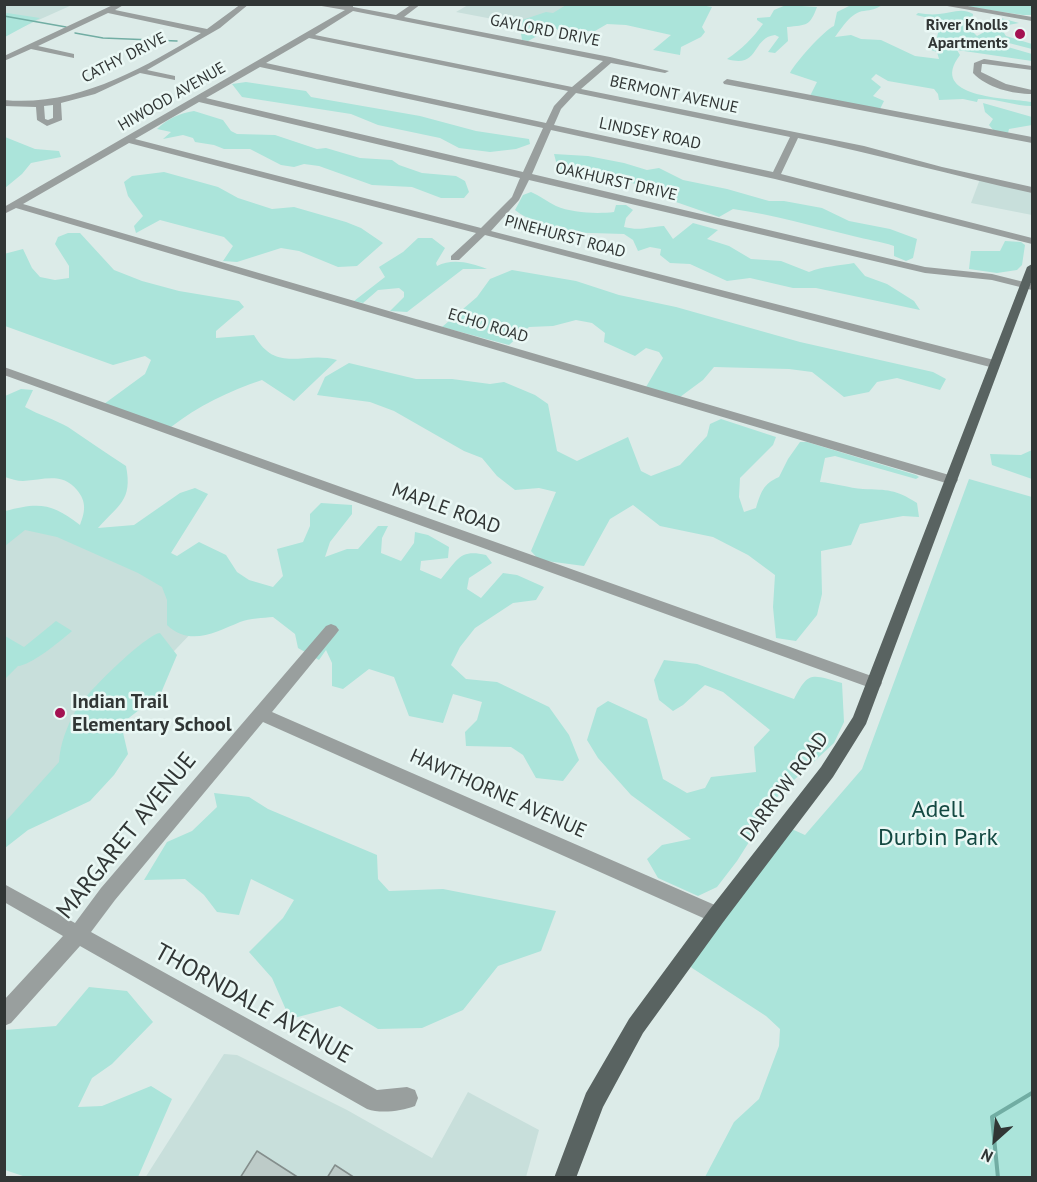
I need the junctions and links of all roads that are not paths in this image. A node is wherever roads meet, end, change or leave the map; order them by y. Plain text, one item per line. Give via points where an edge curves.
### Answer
1 (122, 4) edge
2 (246, 4) edge
3 (313, 4) edge
4 (418, 4) edge
5 (939, 4) edge
6 (349, 7) edge
7 (108, 11) junction
8 (397, 18) junction
9 (1032, 19) edge
10 (208, 32) junction
11 (309, 36) junction
12 (32, 47) junction
13 (71, 56) dead end
14 (4, 59) edge
15 (610, 59) junction
16 (259, 64) junction
17 (1032, 68) edge
18 (138, 70) junction
19 (665, 70) dead end
20 (172, 78) dead end
21 (727, 82) dead end
22 (574, 90) junction
23 (1032, 92) edge
24 (199, 99) junction
25 (57, 102) junction
26 (4, 103) edge
27 (40, 104) junction
28 (547, 127) junction
29 (795, 135) junction
30 (129, 140) junction
31 (1032, 140) edge
32 (776, 176) junction
33 (527, 177) junction
34 (1032, 190) edge
35 (10, 208) edge
36 (484, 232) junction
37 (1032, 241) edge
38 (455, 258) dead end
39 (1032, 267) edge
40 (1029, 286) edge
41 (994, 364) junction
42 (4, 371) edge
43 (951, 480) junction
44 (331, 630) dead end
45 (874, 683) junction
46 (261, 714) junction
47 (4, 892) edge
48 (717, 915) junction
49 (77, 935) junction
50 (4, 1016) edge
51 (407, 1098) dead end
52 (565, 1178) edge

1 - 7 street
2 - 10 street, CATHY DRIVE via 233,18
3 - 6 street, GAYLORD DRIVE
4 - 8 street
5 - 9 street
6 - 8 street, GAYLORD DRIVE
6 - 11 street, HIWOOD AVENUE
7 - 10 street
7 - 12 street
8 - 15 street, GAYLORD DRIVE
10 - 18 street, CATHY DRIVE
11 - 16 street, HIWOOD AVENUE
11 - 22 street, BERMONT AVENUE
12 - 13 street
12 - 14 street
15 - 19 street, GAYLORD DRIVE
15 - 22 street
16 - 24 street, HIWOOD AVENUE
16 - 28 street, LINDSEY ROAD
17 - 23 street via 984,61 977,68 978,74 986,79
18 - 20 street
18 - 25 street, CATHY DRIVE via 86,95
21 - 31 street
22 - 28 street via 557,108
22 - 29 street, BERMONT AVENUE
24 - 30 street, HIWOOD AVENUE
24 - 33 street, OAKHURST DRIVE
25 - 27 street, CATHY DRIVE
25 - 27 street via 58,120 51,123 41,120
26 - 27 street, CATHY DRIVE
28 - 32 street, LINDSEY ROAD
28 - 33 street
29 - 32 street
29 - 34 street, BERMONT AVENUE
30 - 35 street, HIWOOD AVENUE
30 - 36 street, PINEHURST ROAD
32 - 37 street, LINDSEY ROAD
33 - 36 street via 510,207
33 - 40 street, OAKHURST DRIVE via 925,270 984,276
35 - 43 street, ECHO ROAD
36 - 38 street
36 - 41 street, PINEHURST ROAD
39 - 40 main road, DARROW ROAD
40 - 41 main road, DARROW ROAD
41 - 43 main road, DARROW ROAD
42 - 45 street, MAPLE ROAD
43 - 45 main road, DARROW ROAD
44 - 46 street, MARGARET AVENUE
45 - 48 main road, DARROW ROAD via 842,751
46 - 48 street, HAWTHORNE AVENUE
46 - 49 street, MARGARET AVENUE
47 - 49 street, THORNDALE AVENUE
48 - 52 main road, DARROW ROAD via 636,1026 594,1101
49 - 50 street, MARGARET AVENUE
49 - 51 street, THORNDALE AVENUE via 375,1101

